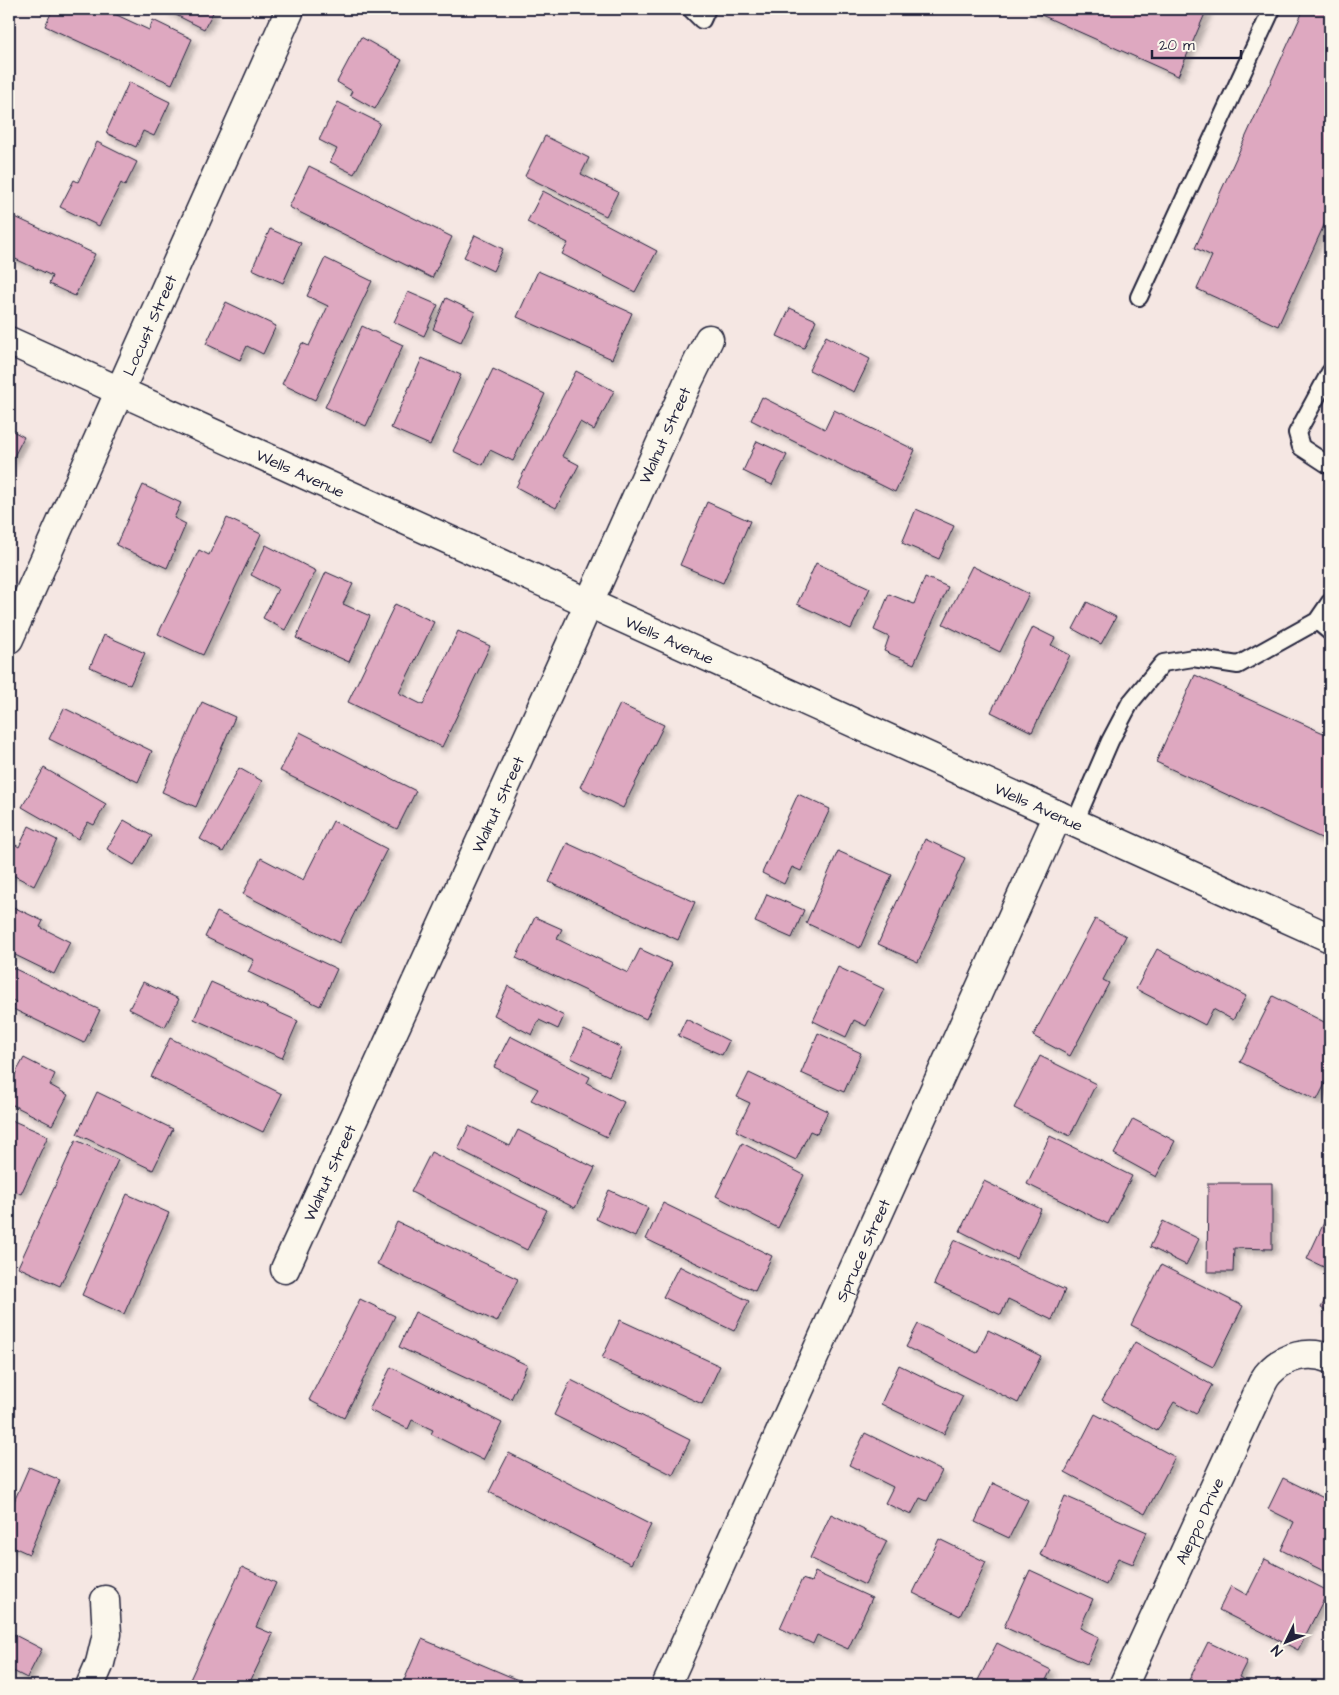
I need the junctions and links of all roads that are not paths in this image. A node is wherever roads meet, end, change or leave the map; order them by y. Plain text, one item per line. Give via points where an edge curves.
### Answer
1 (691, 9) edge
2 (707, 9) edge
3 (1272, 9) edge
4 (289, 12) dead end
5 (1139, 297) dead end
6 (709, 339) dead end
7 (9, 341) edge
8 (1330, 372) edge
9 (119, 391) junction
10 (1330, 466) edge
11 (1330, 602) edge
12 (589, 603) junction
13 (1317, 621) junction
14 (1330, 632) edge
15 (9, 639) edge
16 (1066, 818) junction
17 (1330, 938) edge
18 (285, 1269) dead end
19 (1330, 1359) edge
20 (105, 1600) dead end
21 (90, 1686) edge
22 (666, 1686) edge
23 (1123, 1686) edge

1 - 2 lane via 702,20
3 - 5 lane
4 - 9 street, Locust Street
6 - 12 street, Walnut Street
7 - 9 street, Wells Avenue
8 - 10 lane via 1298,433 1300,448
9 - 12 street, Wells Avenue
9 - 15 street, Locust Street
11 - 13 lane
12 - 16 street, Wells Avenue
12 - 18 street, Walnut Street
13 - 14 lane
13 - 16 lane via 1238,665 1193,658 1164,663 1130,703
16 - 17 street, Wells Avenue
16 - 22 street, Spruce Street
19 - 23 street, Aleppo Drive via 1301,1356 1284,1360 1268,1374
20 - 21 street via 107,1634

